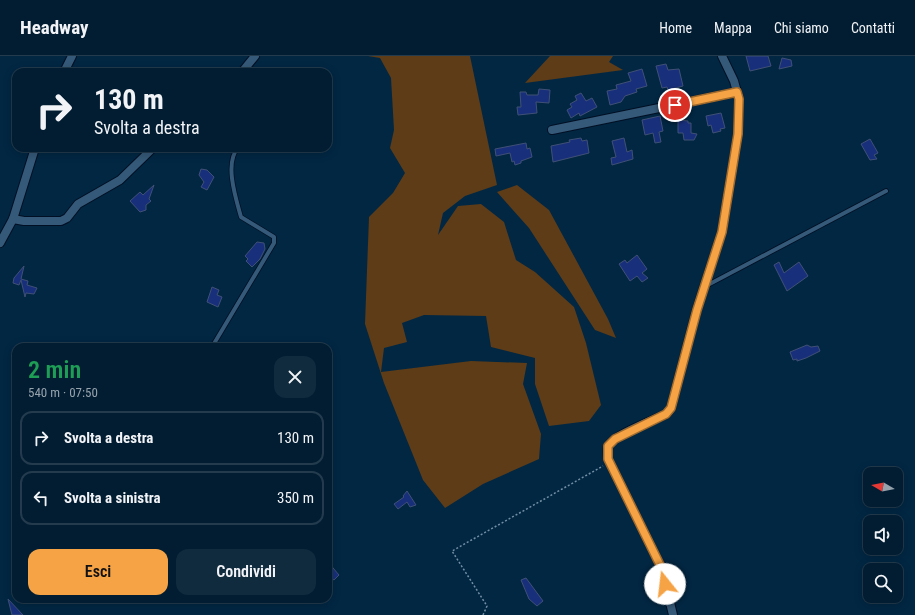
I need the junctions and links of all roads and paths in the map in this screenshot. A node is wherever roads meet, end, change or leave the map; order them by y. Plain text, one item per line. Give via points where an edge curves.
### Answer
1 (72, 56) edge
2 (255, 56) edge
3 (722, 56) edge
4 (66, 68) edge
5 (245, 68) edge
6 (737, 92) junction
7 (552, 130) dead end
8 (33, 152) edge
9 (149, 152) edge
10 (234, 152) edge
11 (886, 190) dead end
12 (13, 219) junction
13 (0, 243) edge
14 (704, 287) junction
15 (214, 343) edge
16 (610, 462) junction
17 (483, 615) edge
18 (673, 615) edge

1 - 4 street
2 - 5 street
3 - 6 street
6 - 7 street
6 - 14 street via 738,134 722,232
8 - 12 street
9 - 12 street via 120,180 78,204 67,218 60,221
10 - 15 lane via 232,181 241,217 274,237 274,243
11 - 14 lane
12 - 13 street
14 - 16 street via 671,408 666,414 615,439 608,446
16 - 17 path via 452,551 487,606
16 - 18 street via 662,569

